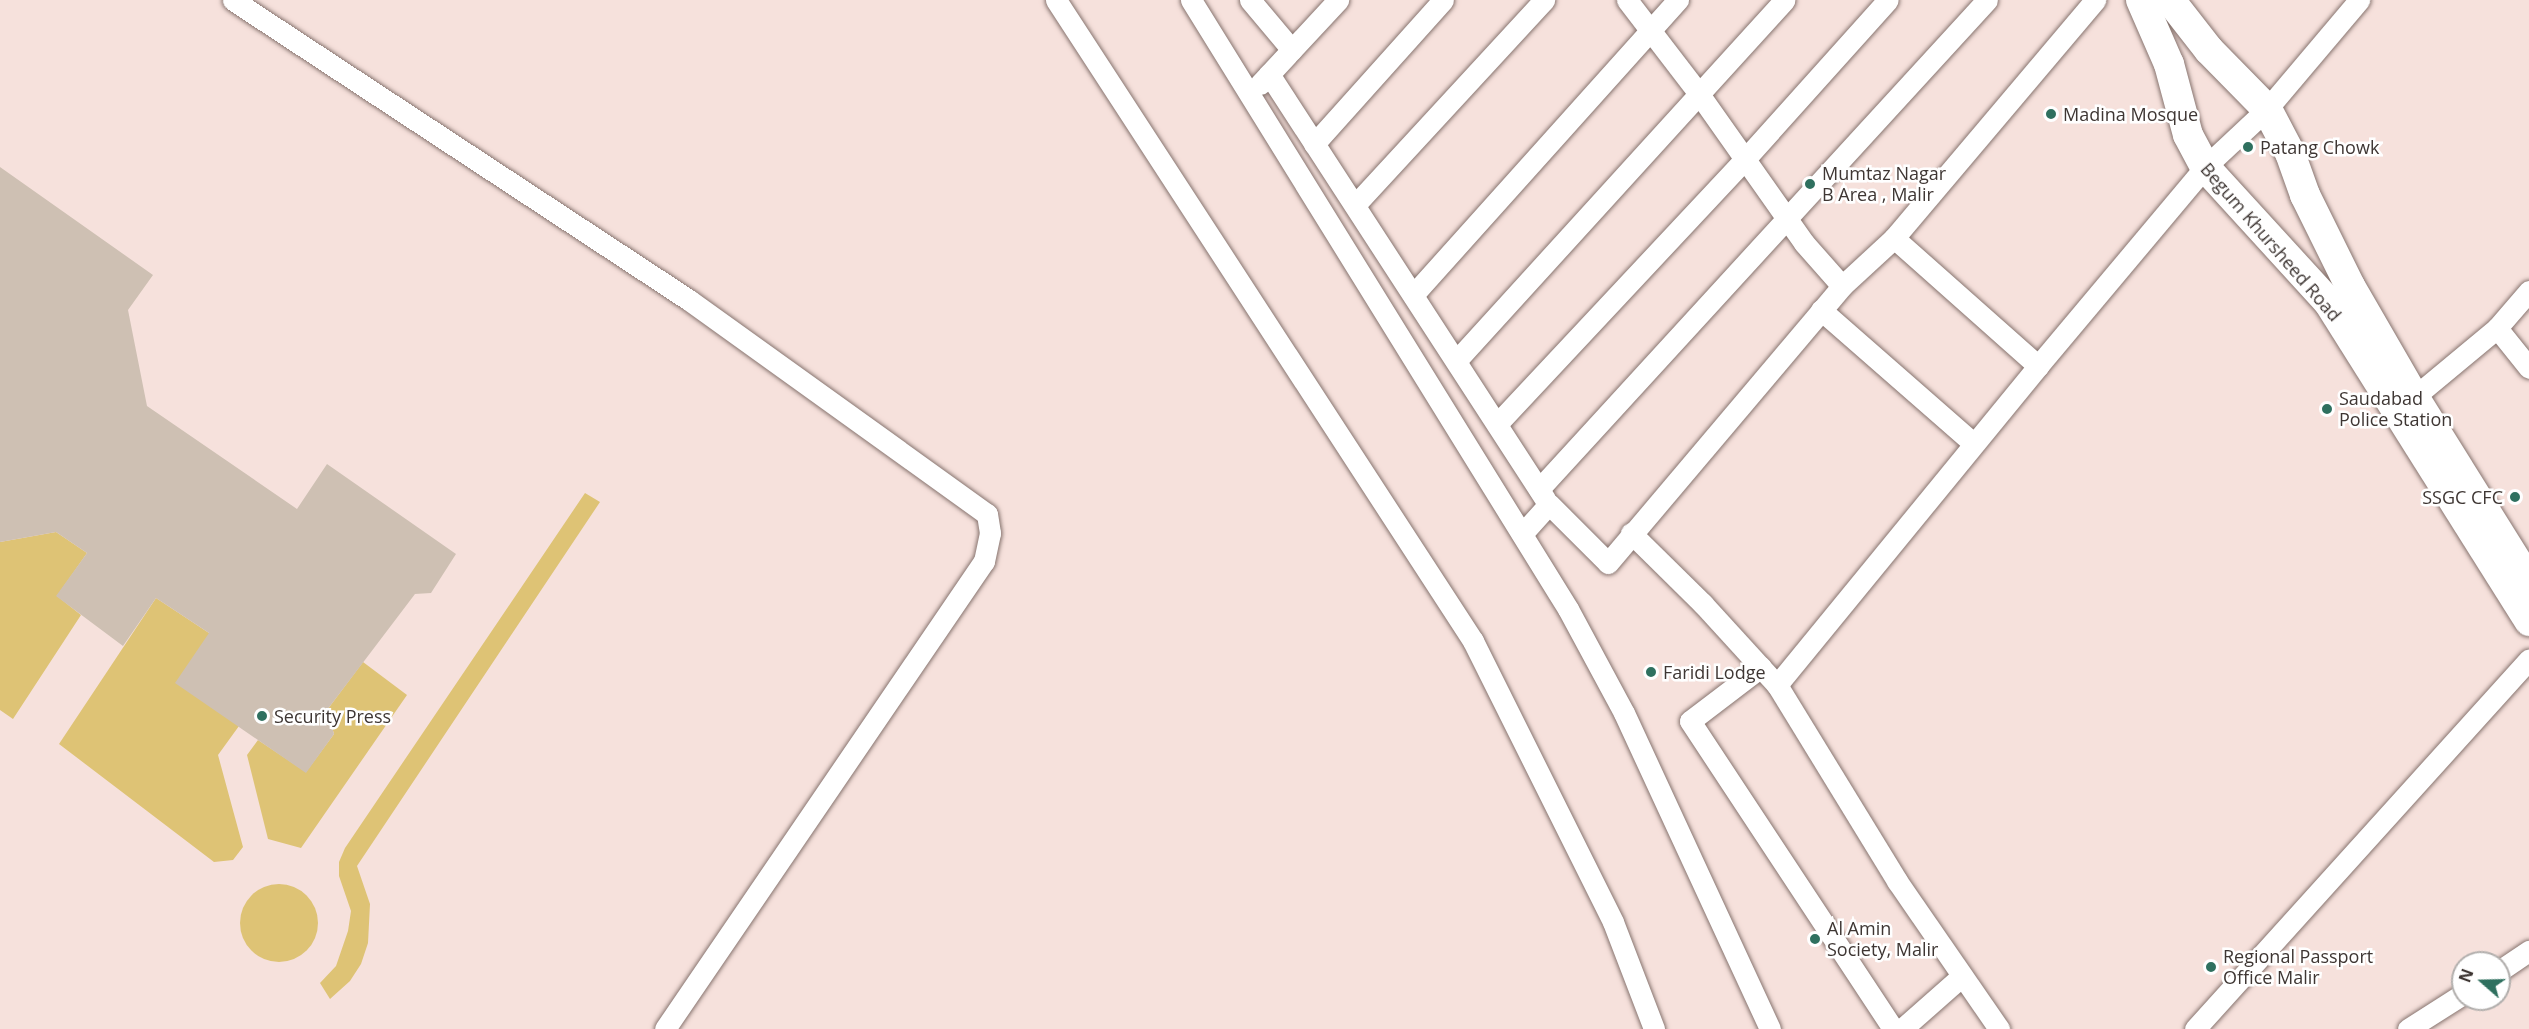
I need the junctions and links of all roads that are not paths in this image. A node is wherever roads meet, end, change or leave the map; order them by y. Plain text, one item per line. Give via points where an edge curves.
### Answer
1 (233, 0) edge
2 (1056, 0) edge
3 (1191, 0) edge
4 (1250, 0) edge
5 (1338, 0) edge
6 (1443, 0) edge
7 (1544, 0) edge
8 (1628, 0) edge
9 (1678, 0) edge
10 (1784, 0) edge
11 (1888, 0) edge
12 (1987, 0) edge
13 (2095, 0) edge
14 (2140, 0) edge
15 (2170, 0) edge
16 (2359, 0) edge
17 (1649, 31) junction
18 (1292, 50) junction
19 (1269, 74) junction
20 (1699, 94) junction
21 (1250, 96) junction
22 (2267, 109) junction
23 (1314, 144) junction
24 (1746, 158) junction
25 (2205, 167) junction
26 (1354, 206) junction
27 (1787, 219) junction
28 (1894, 238) junction
29 (1842, 286) junction
30 (2529, 291) edge
31 (1413, 295) junction
32 (1821, 310) junction
33 (2497, 328) junction
34 (1456, 361) junction
35 (2038, 366) junction
36 (2529, 368) edge
37 (2414, 397) junction
38 (1497, 424) junction
39 (1974, 444) junction
40 (1544, 497) junction
41 (1631, 533) junction
42 (1522, 534) junction
43 (2529, 581) edge
44 (2529, 621) edge
45 (2529, 660) edge
46 (1761, 667) junction
47 (1777, 685) junction
48 (2529, 951) edge
49 (2511, 963) edge
50 (1962, 976) junction
51 (2451, 1002) edge
52 (665, 1029) edge
53 (1654, 1029) edge
54 (1770, 1029) edge
55 (1893, 1029) edge
56 (1902, 1029) edge
57 (1999, 1029) edge
58 (2196, 1029) edge
59 (2408, 1029) edge

1 - 52 street via 689,300 987,514 990,533 984,561
2 - 53 street via 1473,641 1613,922
3 - 21 street
4 - 18 street
5 - 18 street
6 - 23 street
7 - 26 street
8 - 17 street
9 - 17 street
10 - 20 street
11 - 24 street
12 - 27 street
13 - 28 street
14 - 25 main road, Begum Khursheed Road via 2169,64 2188,135
15 - 22 main road, Begum Khursheed Road via 2223,66
16 - 22 street
17 - 20 street
17 - 31 street
18 - 19 street
19 - 21 street
19 - 23 street
20 - 24 street
20 - 34 street
21 - 42 street
22 - 25 street
22 - 37 main road, Begum Khursheed Road via 2350,286
23 - 26 street
24 - 27 street
24 - 38 street
25 - 35 street
25 - 44 main road, Begum Khursheed Road via 2329,303
26 - 31 street
27 - 29 street
27 - 40 street
28 - 29 street
28 - 35 street
29 - 32 street
30 - 33 street
31 - 34 street
32 - 39 street
32 - 41 street
33 - 36 street
33 - 37 street
34 - 38 street
35 - 39 street
37 - 43 main road, Begum Khursheed Road
38 - 40 street
39 - 47 street
40 - 41 street via 1608,564
40 - 42 street
41 - 46 street
42 - 54 street via 1624,713
45 - 58 street
46 - 47 street
46 - 55 street via 1690,722
47 - 50 street via 1897,881
48 - 49 street
50 - 56 street
50 - 57 street
51 - 59 street

